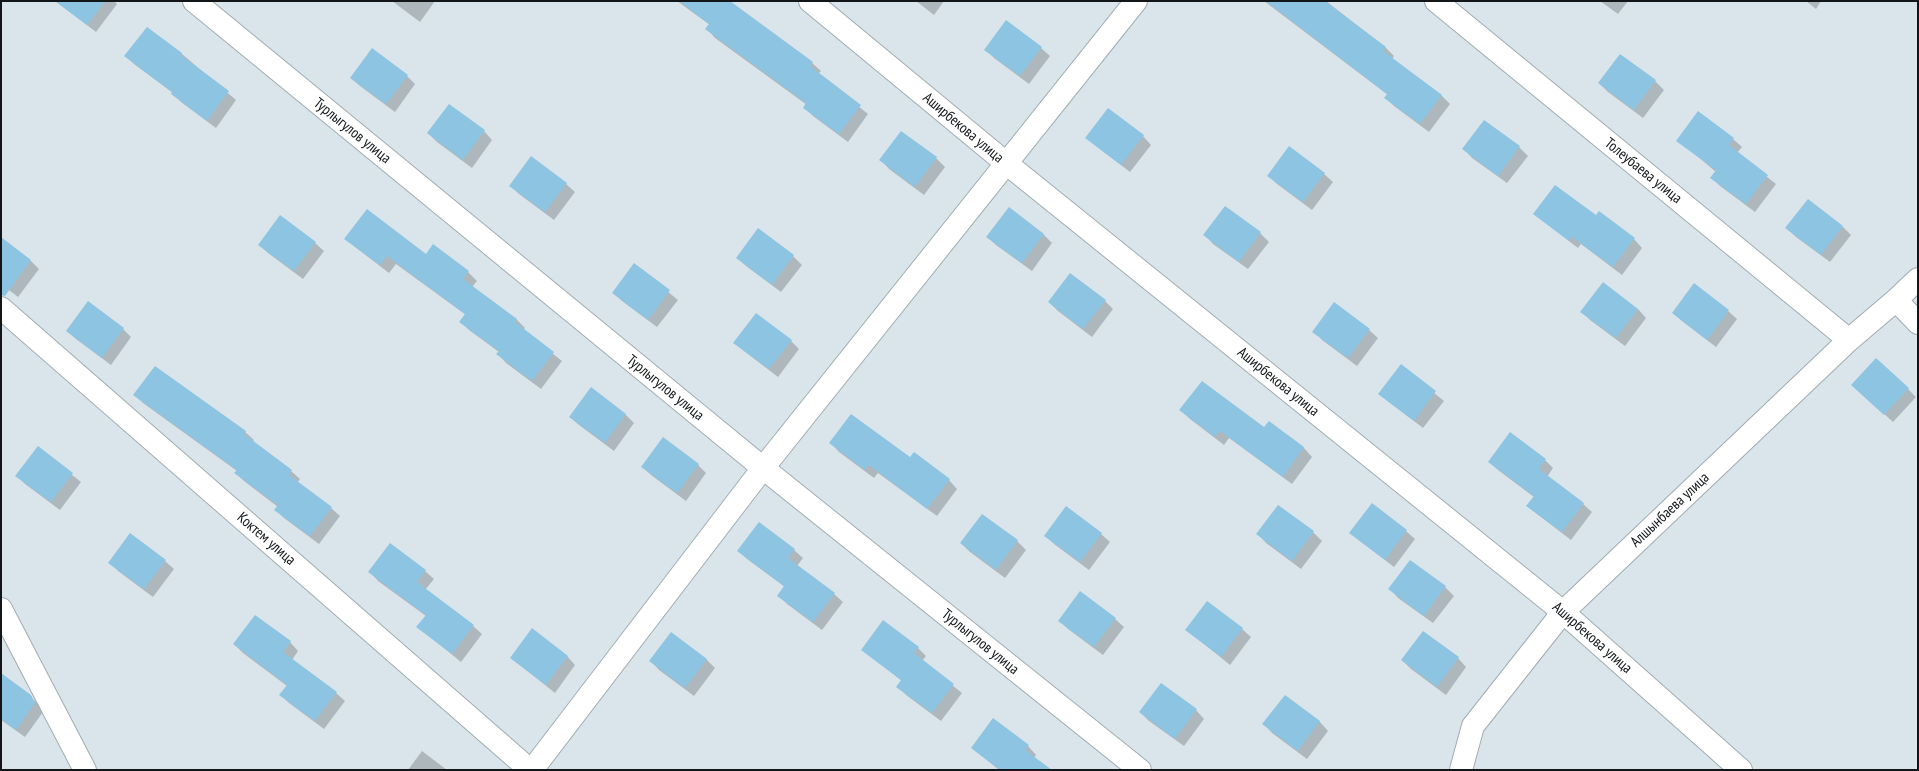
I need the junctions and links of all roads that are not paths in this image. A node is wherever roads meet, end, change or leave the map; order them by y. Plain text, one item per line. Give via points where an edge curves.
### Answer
1 (194, 1) edge
2 (810, 1) edge
3 (1136, 1) edge
4 (1436, 1) edge
5 (1006, 163) junction
6 (1918, 278) edge
7 (1896, 300) junction
8 (1, 308) edge
9 (1918, 323) edge
10 (1849, 340) junction
11 (763, 468) junction
12 (1, 609) edge
13 (1563, 612) junction
14 (85, 770) edge
15 (531, 770) edge
16 (1140, 770) edge
17 (1460, 770) edge
18 (1741, 770) edge

1 - 11 street, Турлыгулов улица
2 - 5 street, Аширбекова улица
3 - 5 street
4 - 10 street, Толеубаева улица
5 - 11 street
5 - 13 street, Аширбекова улица
6 - 7 street, Алшынбаева улица
7 - 9 street
7 - 10 street, Алшынбаева улица
8 - 15 street, Коктем улица
10 - 13 street, Алшынбаева улица
11 - 15 street
11 - 16 street, Турлыгулов улица
12 - 14 street
13 - 17 street, Алшынбаева улица via 1473,726
13 - 18 street, Аширбекова улица

